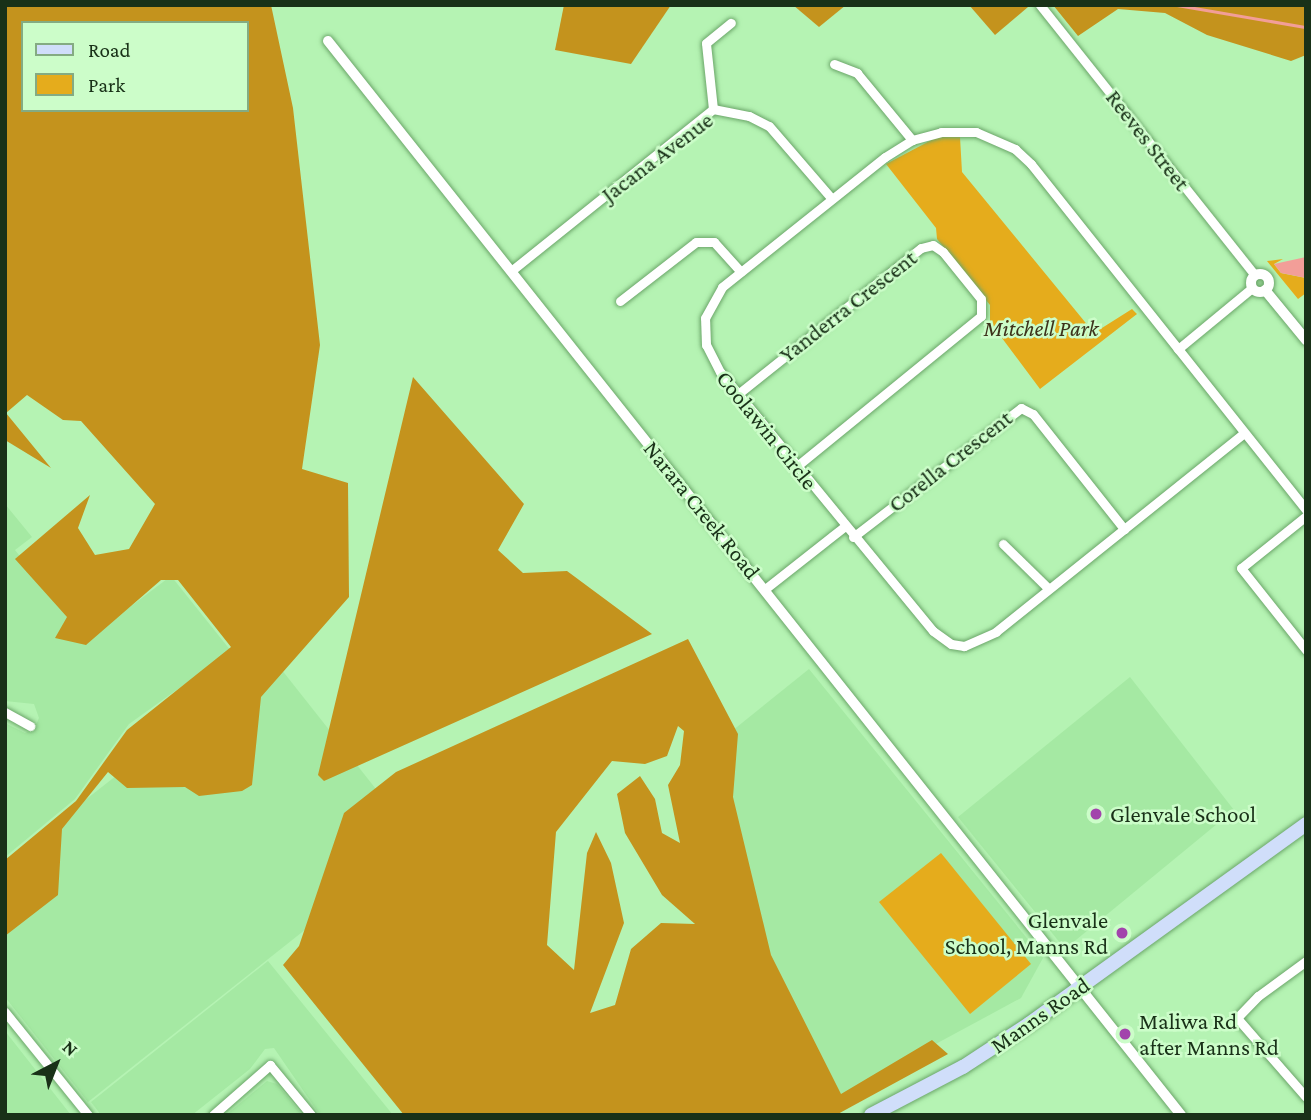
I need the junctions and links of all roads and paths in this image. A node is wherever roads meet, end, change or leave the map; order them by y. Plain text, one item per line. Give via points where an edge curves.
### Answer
1 (1040, 5) edge
2 (731, 23) dead end
3 (328, 41) dead end
4 (834, 64) dead end
5 (713, 109) junction
6 (912, 140) junction
7 (832, 199) junction
8 (511, 271) junction
9 (741, 272) junction
10 (1255, 275) junction
11 (1252, 288) junction
12 (1265, 290) junction
13 (620, 301) dead end
14 (1306, 340) edge
15 (1178, 349) junction
16 (738, 394) junction
17 (1244, 433) junction
18 (796, 467) junction
19 (1306, 510) edge
20 (1306, 516) edge
21 (845, 526) junction
22 (1124, 528) junction
23 (853, 537) junction
24 (1003, 544) dead end
25 (1048, 588) junction
26 (765, 589) junction
27 (1306, 650) edge
28 (5, 712) edge
29 (30, 726) dead end
30 (1306, 824) edge
31 (1306, 961) edge
32 (1077, 984) junction
33 (5, 1012) edge
34 (1306, 1097) edge
35 (88, 1115) edge
36 (213, 1115) edge
37 (311, 1115) edge
38 (871, 1115) edge
39 (1181, 1115) edge

1 - 10 street, Reeves Street
2 - 5 street via 706,43
3 - 8 street, Narara Creek Road
4 - 6 street via 857,73
5 - 7 street, Jacana Avenue via 749,116 769,126
5 - 8 street, Jacana Avenue
6 - 7 street, Coolawin Circle
6 - 15 street, Coolawin Circle via 958,130 986,135 1015,149
7 - 9 street, Coolawin Circle
8 - 26 street, Narara Creek Road
9 - 13 street via 714,242 696,242
9 - 16 street, Coolawin Circle via 715,296 703,332 712,359
10 - 11 street
10 - 12 street via 1266,277
11 - 12 street
11 - 15 street
12 - 14 street
15 - 17 street, Coolawin Circle
16 - 18 street, Coolawin Circle
16 - 18 street, Yanderra Crescent via 921,248 933,245 943,252 981,299 981,316
17 - 19 street, Coolawin Circle
17 - 22 street, Coolawin Circle
18 - 21 street, Coolawin Circle
20 - 27 street via 1241,568
21 - 23 street, Coolawin Circle
21 - 26 street
22 - 23 street, Corella Crescent via 1033,414 1021,408
22 - 25 street, Coolawin Circle
23 - 25 street, Coolawin Circle via 933,631 951,644 964,646 996,632
24 - 25 street
26 - 32 street, Narara Creek Road
28 - 29 street
30 - 32 main road, Manns Road via 1208,892 1141,931
31 - 34 street via 1258,996 1237,1018
32 - 38 main road, Manns Road via 935,1081
32 - 39 street, Narara Creek Road
33 - 35 street
36 - 37 street via 270,1065

